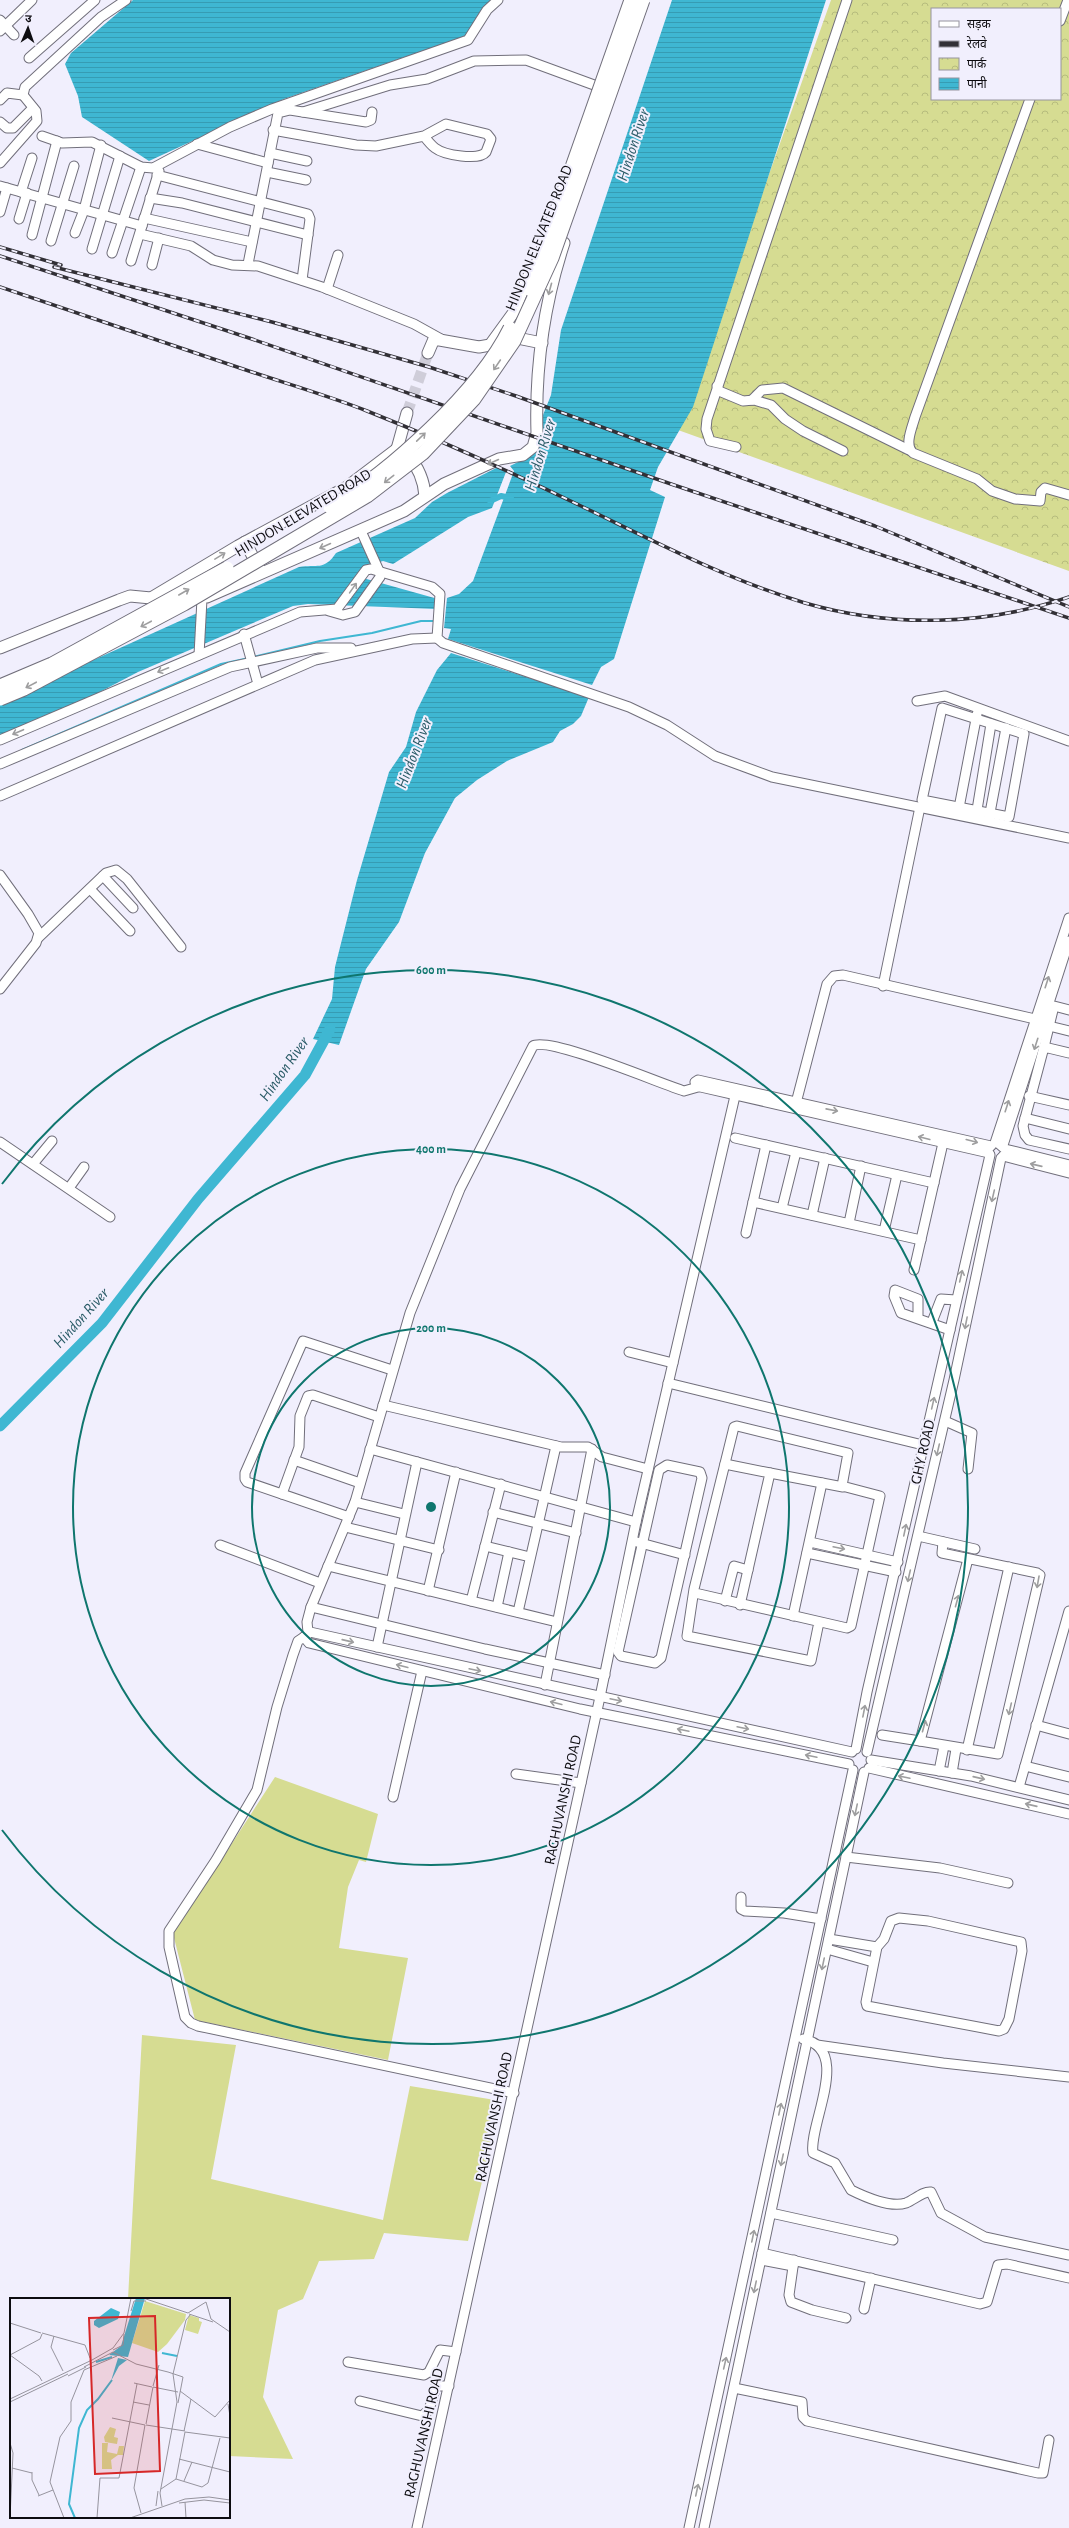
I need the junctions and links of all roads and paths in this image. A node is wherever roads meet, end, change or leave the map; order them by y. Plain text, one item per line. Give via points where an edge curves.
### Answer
1 (32, 0) edge
2 (95, 0) edge
3 (126, 0) edge
4 (498, 0) edge
5 (629, 0) edge
6 (643, 0) edge
7 (647, 0) edge
8 (847, 0) edge
9 (1068, 0) edge
10 (1061, 18) edge
11 (2, 26) edge
12 (14, 35) dead end
13 (29, 58) dead end
14 (597, 86) junction
15 (615, 92) junction
16 (22, 95) junction
17 (0, 100) edge
18 (1030, 100) edge
19 (33, 108) junction
20 (304, 112) junction
21 (372, 112) dead end
22 (0, 122) edge
23 (273, 130) junction
24 (42, 136) dead end
25 (424, 136) junction
26 (57, 141) junction
27 (197, 144) junction
28 (101, 145) junction
29 (120, 156) junction
30 (32, 158) dead end
31 (269, 158) junction
32 (307, 161) dead end
33 (0, 164) edge
34 (161, 164) junction
35 (74, 166) dead end
36 (141, 167) junction
37 (266, 172) junction
38 (157, 175) junction
39 (306, 180) dead end
40 (4, 187) edge
41 (24, 193) junction
42 (43, 198) junction
43 (150, 198) junction
44 (260, 203) junction
45 (63, 204) junction
46 (84, 210) junction
47 (0, 212) edge
48 (103, 215) junction
49 (19, 219) dead end
50 (122, 220) junction
51 (256, 223) junction
52 (142, 226) junction
53 (75, 233) dead end
54 (32, 235) dead end
55 (308, 235) junction
56 (159, 238) junction
57 (51, 241) dead end
58 (252, 242) junction
59 (92, 249) dead end
60 (112, 253) dead end
61 (338, 255) dead end
62 (131, 260) dead end
63 (248, 264) junction
64 (152, 265) dead end
65 (302, 280) junction
66 (328, 289) junction
67 (499, 335) junction
68 (441, 339) junction
69 (542, 343) junction
70 (428, 353) tunnel mouth
71 (717, 386) junction
72 (752, 400) junction
73 (407, 413) tunnel mouth
74 (736, 447) dead end
75 (397, 450) junction
76 (909, 450) junction
77 (843, 451) dead end
78 (1069, 495) edge
79 (425, 496) junction
80 (362, 534) junction
81 (245, 542) junction
82 (261, 572) junction
83 (379, 574) junction
84 (151, 598) junction
85 (202, 602) junction
86 (325, 610) junction
87 (437, 634) junction
88 (245, 638) junction
89 (0, 648) edge
90 (360, 649) junction
91 (199, 652) junction
92 (252, 661) junction
93 (258, 684) junction
94 (0, 686) edge
95 (0, 699) edge
96 (917, 701) dead end
97 (978, 708) junction
98 (976, 719) junction
99 (1008, 719) junction
100 (991, 724) junction
101 (1005, 728) junction
102 (0, 740) edge
103 (1069, 741) edge
104 (0, 764) edge
105 (0, 796) edge
106 (920, 807) junction
107 (977, 810) junction
108 (958, 811) junction
109 (990, 817) junction
110 (1069, 838) edge
111 (0, 875) edge
112 (103, 876) junction
113 (90, 889) junction
114 (133, 908) dead end
115 (1069, 918) edge
116 (130, 931) dead end
117 (38, 938) junction
118 (1069, 941) edge
119 (181, 947) dead end
120 (882, 986) junction
121 (0, 989) edge
122 (1069, 1010) edge
123 (1035, 1019) junction
124 (1049, 1026) junction
125 (1069, 1031) edge
126 (1044, 1047) junction
127 (1069, 1053) edge
128 (698, 1087) junction
129 (735, 1096) junction
130 (1029, 1096) junction
131 (796, 1103) junction
132 (1069, 1105) edge
133 (1024, 1118) junction
134 (1069, 1129) edge
135 (735, 1138) dead end
136 (52, 1141) dead end
137 (0, 1142) edge
138 (943, 1143) junction
139 (766, 1145) junction
140 (1069, 1149) edge
141 (997, 1151) junction
142 (796, 1152) junction
143 (825, 1158) junction
144 (33, 1164) junction
145 (1069, 1164) edge
146 (861, 1166) junction
147 (84, 1167) dead end
148 (1069, 1173) edge
149 (897, 1175) junction
150 (934, 1183) junction
151 (69, 1188) junction
152 (753, 1202) junction
153 (782, 1208) junction
154 (812, 1215) junction
155 (110, 1217) dead end
156 (849, 1224) junction
157 (884, 1232) junction
158 (746, 1233) dead end
159 (921, 1240) junction
160 (914, 1270) dead end
161 (956, 1300) junction
162 (918, 1318) dead end
163 (932, 1322) junction
164 (950, 1330) junction
165 (629, 1352) dead end
166 (673, 1363) junction
167 (392, 1370) junction
168 (668, 1383) junction
169 (383, 1405) junction
170 (379, 1417) junction
171 (945, 1421) junction
172 (923, 1445) junction
173 (556, 1446) junction
174 (370, 1449) junction
175 (592, 1449) junction
176 (294, 1460) junction
177 (417, 1462) junction
178 (725, 1464) junction
179 (648, 1469) junction
180 (968, 1469) dead end
181 (456, 1472) junction
182 (770, 1473) junction
183 (360, 1483) junction
184 (501, 1484) junction
185 (822, 1484) junction
186 (843, 1487) junction
187 (282, 1494) junction
188 (544, 1496) junction
189 (355, 1502) junction
190 (581, 1508) junction
191 (494, 1512) junction
192 (404, 1514) junction
193 (349, 1517) junction
194 (636, 1522) junction
195 (538, 1523) junction
196 (345, 1527) junction
197 (576, 1533) junction
198 (918, 1536) junction
199 (399, 1541) junction
200 (632, 1541) junction
201 (810, 1542) junction
202 (943, 1542) junction
203 (642, 1544) junction
204 (220, 1545) dead end
205 (485, 1546) junction
206 (975, 1549) dead end
207 (439, 1550) junction
208 (509, 1552) junction
209 (807, 1553) junction
210 (868, 1554) junction
211 (685, 1555) junction
212 (530, 1557) junction
213 (968, 1559) junction
214 (898, 1562) junction
215 (865, 1564) junction
216 (328, 1566) junction
217 (1009, 1567) junction
218 (748, 1570) junction
219 (896, 1572) junction
220 (391, 1582) junction
221 (320, 1583) junction
222 (428, 1591) junction
223 (695, 1593) junction
224 (471, 1602) junction
225 (725, 1602) junction
226 (740, 1605) junction
227 (311, 1607) junction
228 (497, 1607) junction
229 (1069, 1611) edge
230 (518, 1612) junction
231 (793, 1616) junction
232 (557, 1622) junction
233 (819, 1622) junction
234 (382, 1624) junction
235 (306, 1634) junction
236 (377, 1648) junction
237 (548, 1663) junction
238 (422, 1670) junction
239 (605, 1675) junction
240 (545, 1685) junction
241 (600, 1697) junction
242 (597, 1712) junction
243 (1036, 1725) junction
244 (1069, 1734) edge
245 (882, 1735) dead end
246 (920, 1741) junction
247 (944, 1746) junction
248 (956, 1749) junction
249 (967, 1750) junction
250 (854, 1751) junction
251 (868, 1763) junction
252 (1024, 1766) junction
253 (851, 1767) junction
254 (939, 1771) junction
255 (952, 1773) junction
256 (516, 1774) dead end
257 (1069, 1777) edge
258 (581, 1783) junction
259 (1019, 1787) junction
260 (394, 1797) dead end
261 (1069, 1800) edge
262 (1069, 1814) edge
263 (846, 1856) junction
264 (1008, 1883) dead end
265 (741, 1897) dead end
266 (821, 1919) junction
267 (829, 1939) junction
268 (877, 1947) junction
269 (827, 1949) junction
270 (873, 1962) junction
271 (796, 2037) junction
272 (807, 2039) junction
273 (817, 2046) junction
274 (1069, 2077) edge
275 (514, 2093) junction
276 (771, 2213) junction
277 (892, 2240) dead end
278 (762, 2256) junction
279 (1069, 2256) edge
280 (794, 2263) junction
281 (871, 2278) junction
282 (1069, 2278) edge
283 (864, 2309) dead end
284 (846, 2318) dead end
285 (456, 2352) junction
286 (348, 2362) dead end
287 (449, 2386) junction
288 (734, 2388) junction
289 (360, 2401) dead end
290 (1049, 2440) dead end
291 (417, 2528) edge
292 (689, 2528) edge
293 (704, 2528) edge

1 - 11 street
2 - 13 street
3 - 16 street via 101,17 35,77 25,87
4 - 27 street via 487,10 468,40 286,103
5 - 14 main road
94 -> 5 highway, HINDON ELEVATED ROAD, bridge via 52,664 178,596 344,500 405,452 464,395 506,337 540,263
6 -> 95 highway, HINDON ELEVATED ROAD, bridge via 552,258 514,341 474,399 423,453 367,496 184,604
7 - 15 main road
8 - 71 street
9 - 10 street
11 - 12 street
14 - 15 street
14 - 20 street via 526,60 474,61 427,79 390,85
14 - 67 main road via 546,235 514,312
15 -> 69 main road via 548,294
16 - 17 street via 7,93
16 - 19 street
18 - 76 street via 915,417 908,443
19 - 22 street via 13,128 8,128
19 - 33 street via 38,118 36,124
20 - 21 street via 366,122 371,120
20 - 23 street via 281,111 276,117
23 - 25 street via 368,146 403,142
23 - 31 street
24 - 26 street
25 - 25 street via 438,150 464,156 483,156 491,139 487,134 446,124
26 - 28 street
26 - 42 street
27 - 31 street
27 - 34 street
28 - 29 street
28 - 46 street
29 - 36 street
29 - 48 street
30 - 41 street
31 - 32 street
31 - 37 street
34 - 36 street via 150,169
34 - 38 street
35 - 45 street
36 - 50 street
37 - 39 street
37 - 44 street
38 - 43 street
38 - 44 street
40 - 41 street
40 - 47 street
41 - 42 street
41 - 49 street
42 - 45 street
42 - 54 street
43 - 51 street via 182,203
43 - 52 street
44 - 51 street
44 - 55 street via 308,214
45 - 46 street
45 - 57 street
46 - 48 street
46 - 53 street
48 - 50 street
48 - 59 street
50 - 52 street
50 - 60 street
51 - 55 street
51 - 58 street
52 - 56 street
52 - 58 street
52 - 62 street
55 - 65 street
56 - 63 street via 191,246 212,260 232,265
56 - 64 street
58 - 63 street
61 - 66 street
63 - 65 street
65 - 66 street
66 - 68 street via 414,324
67 - 68 main road via 490,345 479,347
67 - 69 main road
68 - 70 main road via 434,339
69 -> 79 main road via 537,433 533,447 523,455 499,459 444,484
71 - 72 street via 719,391 726,395 743,401
71 - 74 street via 706,425 707,434 712,442
72 - 76 street via 762,390 783,388
72 - 77 street via 771,406 785,420
73 - 75 main road
75 - 79 main road via 409,456 418,468 424,482
75 - 81 main road via 347,486
76 - 78 street via 977,480 992,491 1015,499 1040,501 1041,492 1045,488
79 - 80 main road
80 -> 82 main road
80 - 83 street
81 - 82 main road
84 -> 81 main road
82 - 85 main road
86 -> 83 street via 341,606 366,570 373,569
83 - 86 street via 357,611 343,615
83 - 87 street via 432,587 440,594
84 - 85 main road via 158,606 174,615
84 - 89 main road via 130,596
85 - 91 street
86 - 88 street via 300,612
87 - 90 street
87 - 106 street via 453,646 593,694 661,722 715,756 750,770 825,789
88 - 91 street
88 - 92 street
90 - 92 street via 317,648
90 - 93 street via 315,660
91 -> 102 street
92 - 93 street
92 - 104 street via 208,675
93 - 105 street
96 - 97 street via 942,696
97 - 98 street
97 - 99 street
98 - 100 street
98 - 108 street
98 - 108 street via 942,708 922,800
99 - 101 street
99 - 103 street
100 - 101 street
100 - 107 street
101 - 109 street
101 - 109 street via 1024,734 1009,817
106 - 108 street
106 - 120 street
107 - 108 street
107 - 109 street
108 - 109 street
109 - 110 street
111 - 117 street via 37,927
112 - 113 street
112 - 114 street
112 - 119 street via 111,871 122,873
113 - 116 street
113 - 117 street
123 -> 115 street
117 - 121 street
118 -> 141 street
120 - 123 street
120 - 131 street via 843,976 834,976 828,980
122 - 124 street via 1054,1006
141 -> 123 street
124 - 125 street
124 - 126 street
126 - 127 street
126 - 130 street
128 - 129 street
128 - 131 street via 695,1083 698,1080
128 - 167 street via 684,1091 583,1054 541,1044 533,1046 460,1189 410,1313
138 -> 129 street
129 - 166 street, RAGHUVANSHI ROAD
130 - 132 street
130 - 133 street
131 -> 141 street via 941,1133
133 - 134 street
133 - 140 street via 1025,1135 1029,1140
135 - 139 street
136 - 144 street
137 - 144 street
138 - 141 street
138 - 150 street
139 - 142 street
139 - 152 street
141 - 145 street
148 -> 141 street
161 -> 141 street, GHY ROAD
141 -> 171 street, GHY ROAD
142 - 143 street
142 - 153 street
143 - 146 street
143 - 154 street
144 - 151 street
146 - 149 street
146 - 156 street
147 - 151 street
149 - 150 street
149 - 157 street
150 - 159 street
151 - 155 street
152 - 153 street
152 - 158 street
153 - 154 street
154 - 156 street
156 - 157 street
157 - 159 street
159 - 160 street
161 - 163 street via 941,1299
161 - 164 street, GHY ROAD
162 - 163 street
163 - 164 street
172 -> 164 street, GHY ROAD
165 - 166 street
166 - 168 street, RAGHUVANSHI ROAD
167 - 169 street
167 - 187 street via 308,1341 302,1342 244,1476 247,1482
168 - 172 street
168 - 179 street, RAGHUVANSHI ROAD
169 - 170 street
169 - 173 street
170 - 174 street
170 - 176 street via 309,1395 300,1413 300,1440
171 - 180 street via 972,1433
171 -> 198 street, GHY ROAD
214 -> 172 street, GHY ROAD
173 - 175 street
173 - 188 street
174 - 177 street
174 - 183 street
175 - 179 street via 602,1456
175 - 190 street
176 - 183 street
176 - 187 street
177 - 181 street
177 - 192 street
178 - 182 street
178 - 186 street via 734,1427 738,1426 848,1453
178 - 223 street
179 - 194 street, RAGHUVANSHI ROAD
181 - 184 street
181 - 207 street
182 - 185 street
182 - 218 street
183 - 189 street
184 - 188 street
184 - 191 street
185 - 186 street
185 - 201 street
186 - 210 street via 880,1496
187 - 193 street
188 - 190 street
188 - 195 street
189 - 192 street
189 - 193 street
190 - 194 street
190 - 197 street
191 - 195 street
191 - 205 street
192 - 199 street
193 - 196 street
194 - 200 street, RAGHUVANSHI ROAD
195 - 197 street
195 - 212 street
196 - 199 street
196 - 216 street
197 - 232 street
198 - 202 street
198 -> 251 street, GHY ROAD
199 - 207 street
199 - 220 street
200 - 203 street
200 - 239 street, RAGHUVANSHI ROAD
201 - 209 street
201 -> 210 street
202 - 206 street
202 - 213 street via 941,1552
203 - 211 street
203 - 211 street via 660,1468 667,1465 700,1472 702,1478
203 - 211 street via 618,1652 624,1657 652,1663 660,1661
204 - 221 street
205 - 208 street
205 - 224 street
207 - 222 street
208 - 212 street
208 - 228 street
209 - 215 street
209 - 231 street
210 - 214 street
210 - 215 street
212 - 230 street
213 - 217 street
246 -> 213 street
214 - 219 street, GHY ROAD
215 - 219 street
215 - 233 street via 851,1627
216 - 220 street
216 - 221 street
217 - 249 street
217 -> 249 street via 1038,1574 1000,1753
218 - 225 street via 734,1566
218 - 226 street
250 -> 219 street, GHY ROAD
220 - 222 street
220 - 234 street
221 - 227 street
222 - 224 street
223 - 225 street
223 - 233 street via 687,1636 811,1661
224 - 228 street
225 - 226 street
226 - 231 street
227 - 234 street
227 - 235 street
228 - 230 street
229 - 243 street
230 - 232 street
231 - 233 street
232 - 237 street
234 - 236 street
234 - 237 street
235 -> 236 street
238 -> 235 street via 309,1643
235 - 275 street via 297,1643 257,1790 209,1872 169,1931 169,1947 184,2017 198,2026
236 -> 240 street
237 - 239 street
237 - 240 street
242 -> 238 street
238 - 260 street
239 - 241 street, RAGHUVANSHI ROAD
240 - 241 street
241 - 242 street, RAGHUVANSHI ROAD
241 -> 250 street
253 -> 242 street
242 - 258 street, RAGHUVANSHI ROAD
243 - 244 street
243 - 252 street
245 - 246 street
246 - 247 street
247 - 248 street
247 - 254 street
248 - 249 street
248 - 255 street
250 - 251 street
250 - 253 street, GHY ROAD
251 - 253 street
251 - 254 street
262 -> 251 street
251 -> 263 street, GHY ROAD
252 - 257 street
252 - 259 street
253 - 266 street, GHY ROAD
254 - 255 street
255 -> 259 street
256 - 258 street
258 - 275 street, RAGHUVANSHI ROAD
259 - 261 street
263 - 264 street via 940,1868
263 - 267 street, GHY ROAD
265 - 266 street via 741,1909 745,1911 784,1913
266 - 271 street, GHY ROAD
267 - 268 street
267 - 269 street, GHY ROAD
268 - 270 street
268 - 270 street via 884,1939 891,1921 899,1918 928,1921 1019,1940 1023,1944 1022,1951 1006,2027 999,2031 867,2006
269 - 270 street
269 -> 272 street, GHY ROAD
271 - 272 street
292 -> 271 street, GHY ROAD
272 - 273 street
272 -> 276 street, GHY ROAD
273 - 274 street
273 - 279 street via 825,2058 826,2072 813,2153 835,2163 852,2190 896,2204 931,2192 941,2213 985,2237
275 - 285 street, RAGHUVANSHI ROAD
276 - 277 street
276 - 278 street, GHY ROAD
278 - 280 street
278 -> 288 street, GHY ROAD
280 - 281 street
280 - 284 street via 789,2295 791,2302
281 - 282 street via 980,2304 987,2302 998,2265 1007,2264
281 - 283 street
285 - 286 street via 440,2350 429,2372 424,2375
285 - 287 street, RAGHUVANSHI ROAD
287 - 289 street via 438,2384 429,2410 422,2416
287 - 291 street, RAGHUVANSHI ROAD
288 - 290 street via 802,2402 803,2417 807,2421 1038,2473 1043,2473
288 - 293 street, GHY ROAD

